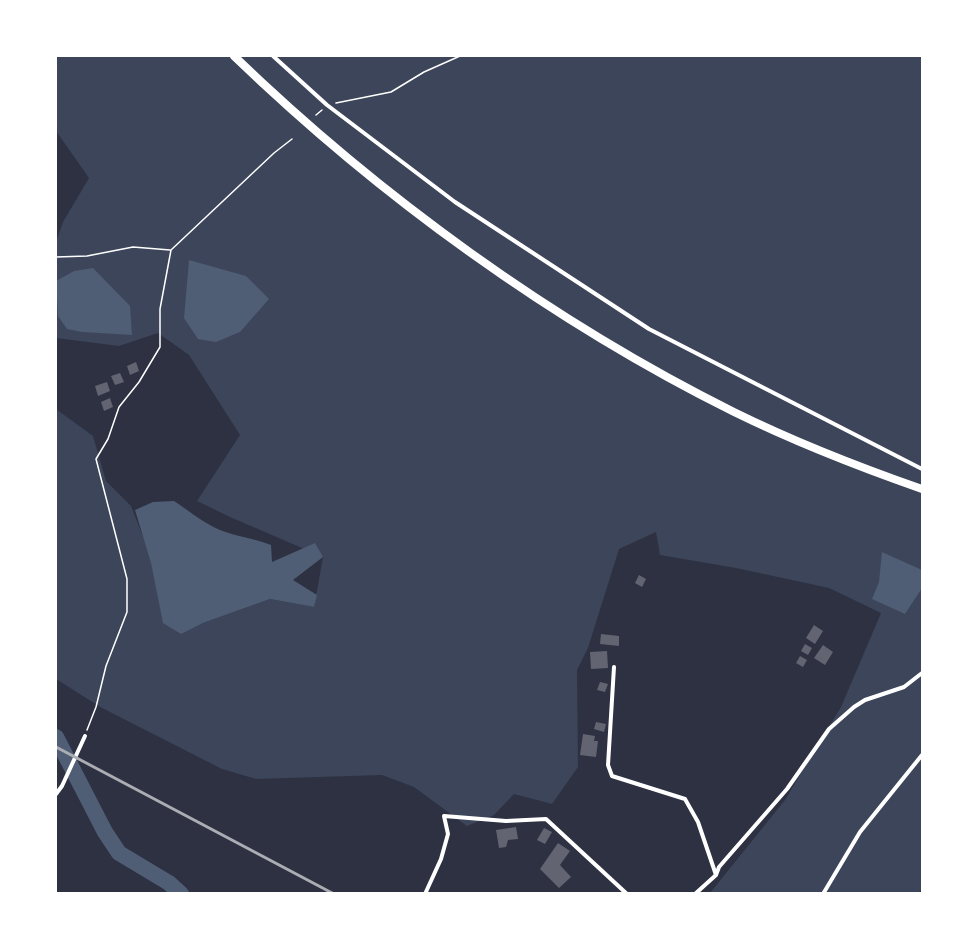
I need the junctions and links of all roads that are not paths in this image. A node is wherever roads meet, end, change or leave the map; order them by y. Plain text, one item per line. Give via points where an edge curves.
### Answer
1 (234, 56) edge
2 (273, 56) edge
3 (922, 469) edge
4 (922, 489) edge
5 (614, 666) dead end
6 (922, 673) edge
7 (84, 736) road end
8 (922, 755) edge
9 (56, 794) edge
10 (716, 875) junction
11 (425, 894) edge
12 (627, 894) edge
13 (695, 894) edge
14 (823, 894) edge

1 - 4 highway via 328,144 412,210 573,321 735,412
2 - 3 street via 327,105 455,202 650,329
5 - 10 street via 608,765 612,776 685,799 698,822
6 - 10 street via 904,687 865,700 829,729 787,789
7 - 9 street
8 - 14 street via 860,832
10 - 13 street
11 - 12 street via 448,834 444,816 506,821 546,819

